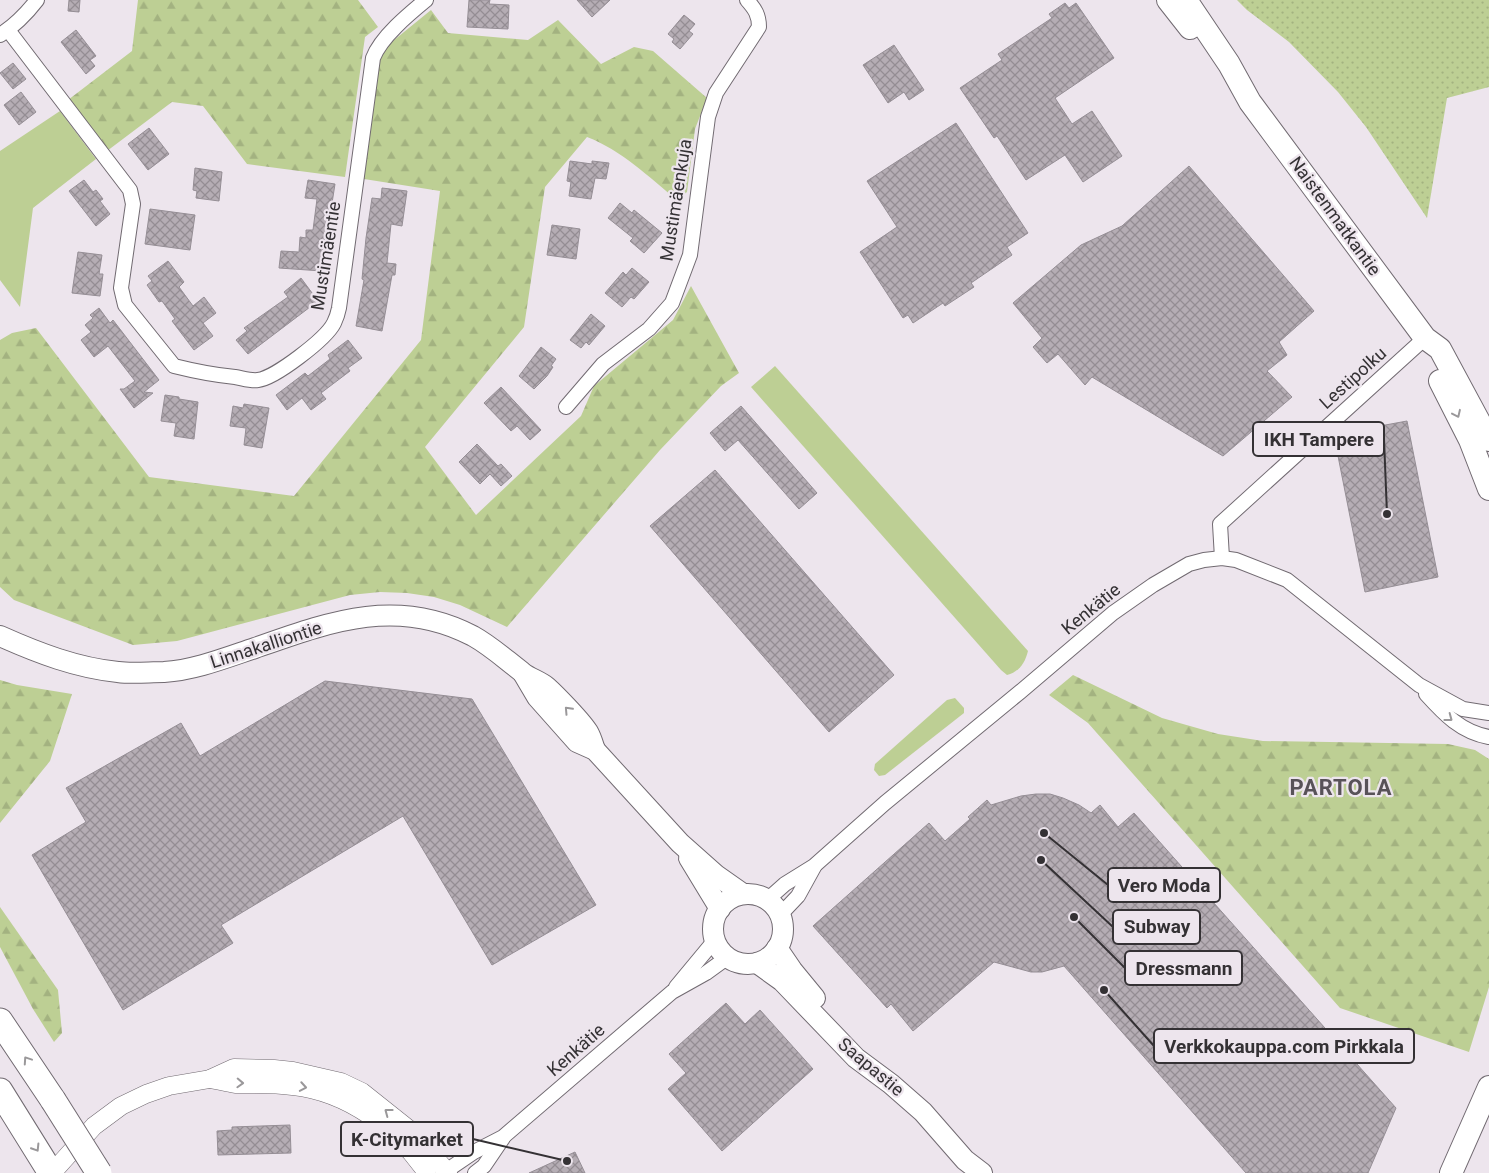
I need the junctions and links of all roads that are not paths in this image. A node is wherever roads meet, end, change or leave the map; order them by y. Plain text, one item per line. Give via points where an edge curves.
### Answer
1 (37, 0) edge
2 (426, 0) edge
3 (747, 0) edge
4 (1168, 0) edge
5 (1186, 0) edge
6 (4, 32) edge
7 (1248, 98) junction
8 (1425, 338) junction
9 (566, 407) dead end
10 (1489, 440) edge
11 (1489, 488) edge
12 (1222, 558) junction
13 (0, 636) edge
14 (1419, 686) junction
15 (1489, 713) edge
16 (1489, 737) edge
17 (680, 843) junction
18 (814, 866) junction
19 (743, 894) junction
20 (774, 907) junction
21 (720, 908) junction
22 (715, 940) junction
23 (777, 948) junction
24 (728, 957) junction
25 (757, 963) junction
26 (672, 992) junction
27 (0, 1021) edge
28 (210, 1079) junction
29 (1489, 1087) edge
30 (0, 1092) edge
31 (503, 1137) junction
32 (446, 1172) edge
33 (52, 1173) edge
34 (98, 1173) edge
35 (427, 1173) edge
36 (475, 1173) edge
37 (982, 1173) edge
38 (1452, 1173) edge

1 - 6 street
2 - 6 street, Mustimäentie via 377,48 374,58 339,308 334,324 308,350 268,378 256,380 174,366 125,305 121,288 133,204 130,190
3 - 9 street, Mustimäenkuja via 756,10 759,27 716,93 708,117 690,255 672,303 649,329 603,364
4 - 7 main road, Naistenmatkantie via 1229,80
5 - 7 main road, Naistenmatkantie
7 - 8 main road, Naistenmatkantie
8 - 10 main road, Naistenmatkantie via 1440,349
8 -> 11 main road, Naistenmatkantie via 1429,359 1470,440
8 - 12 street, Lestipolku via 1220,524
12 - 14 street, Kenkätie via 1287,580
12 - 18 street, Kenkätie via 1189,564 1153,584 1113,613
13 - 17 main road, Linnakalliontie via 68,663 119,672 166,672 205,665 290,635 366,616 402,616 435,621 473,636 502,654 523,673 537,697 577,742 595,750
14 - 15 street, Kenkätie via 1456,706
14 -> 16 street, Kenkätie via 1443,714 1470,732
17 - 19 main road
17 - 21 main road
18 - 20 street, Kenkätie via 785,884
18 - 20 street, Kenkätie via 798,896
19 - 20 main road via 757,895
19 - 21 main road via 725,902
20 - 23 main road via 783,928
21 - 22 main road via 713,930
22 - 24 main road
22 - 26 street, Kenkätie
23 - 25 main road
23 - 37 main road, Saapastie via 848,1035 906,1079 943,1116 972,1149
24 - 25 main road via 736,962
24 - 26 street, Kenkätie
25 - 37 main road, Saapastie via 782,981 856,1058 923,1112 965,1160
26 - 31 street, Kenkätie
34 -> 27 highway, bridge
32 -> 28 street via 427,1146 405,1125 362,1092 341,1082 274,1069 234,1068
28 - 33 street via 169,1086 121,1106 94,1126
28 -> 35 street via 234,1084 292,1086 335,1096 380,1123 412,1153
29 - 38 main road
30 -> 33 highway
31 - 32 street, Kenkätie
31 - 36 street, Kenkätie via 484,1166

